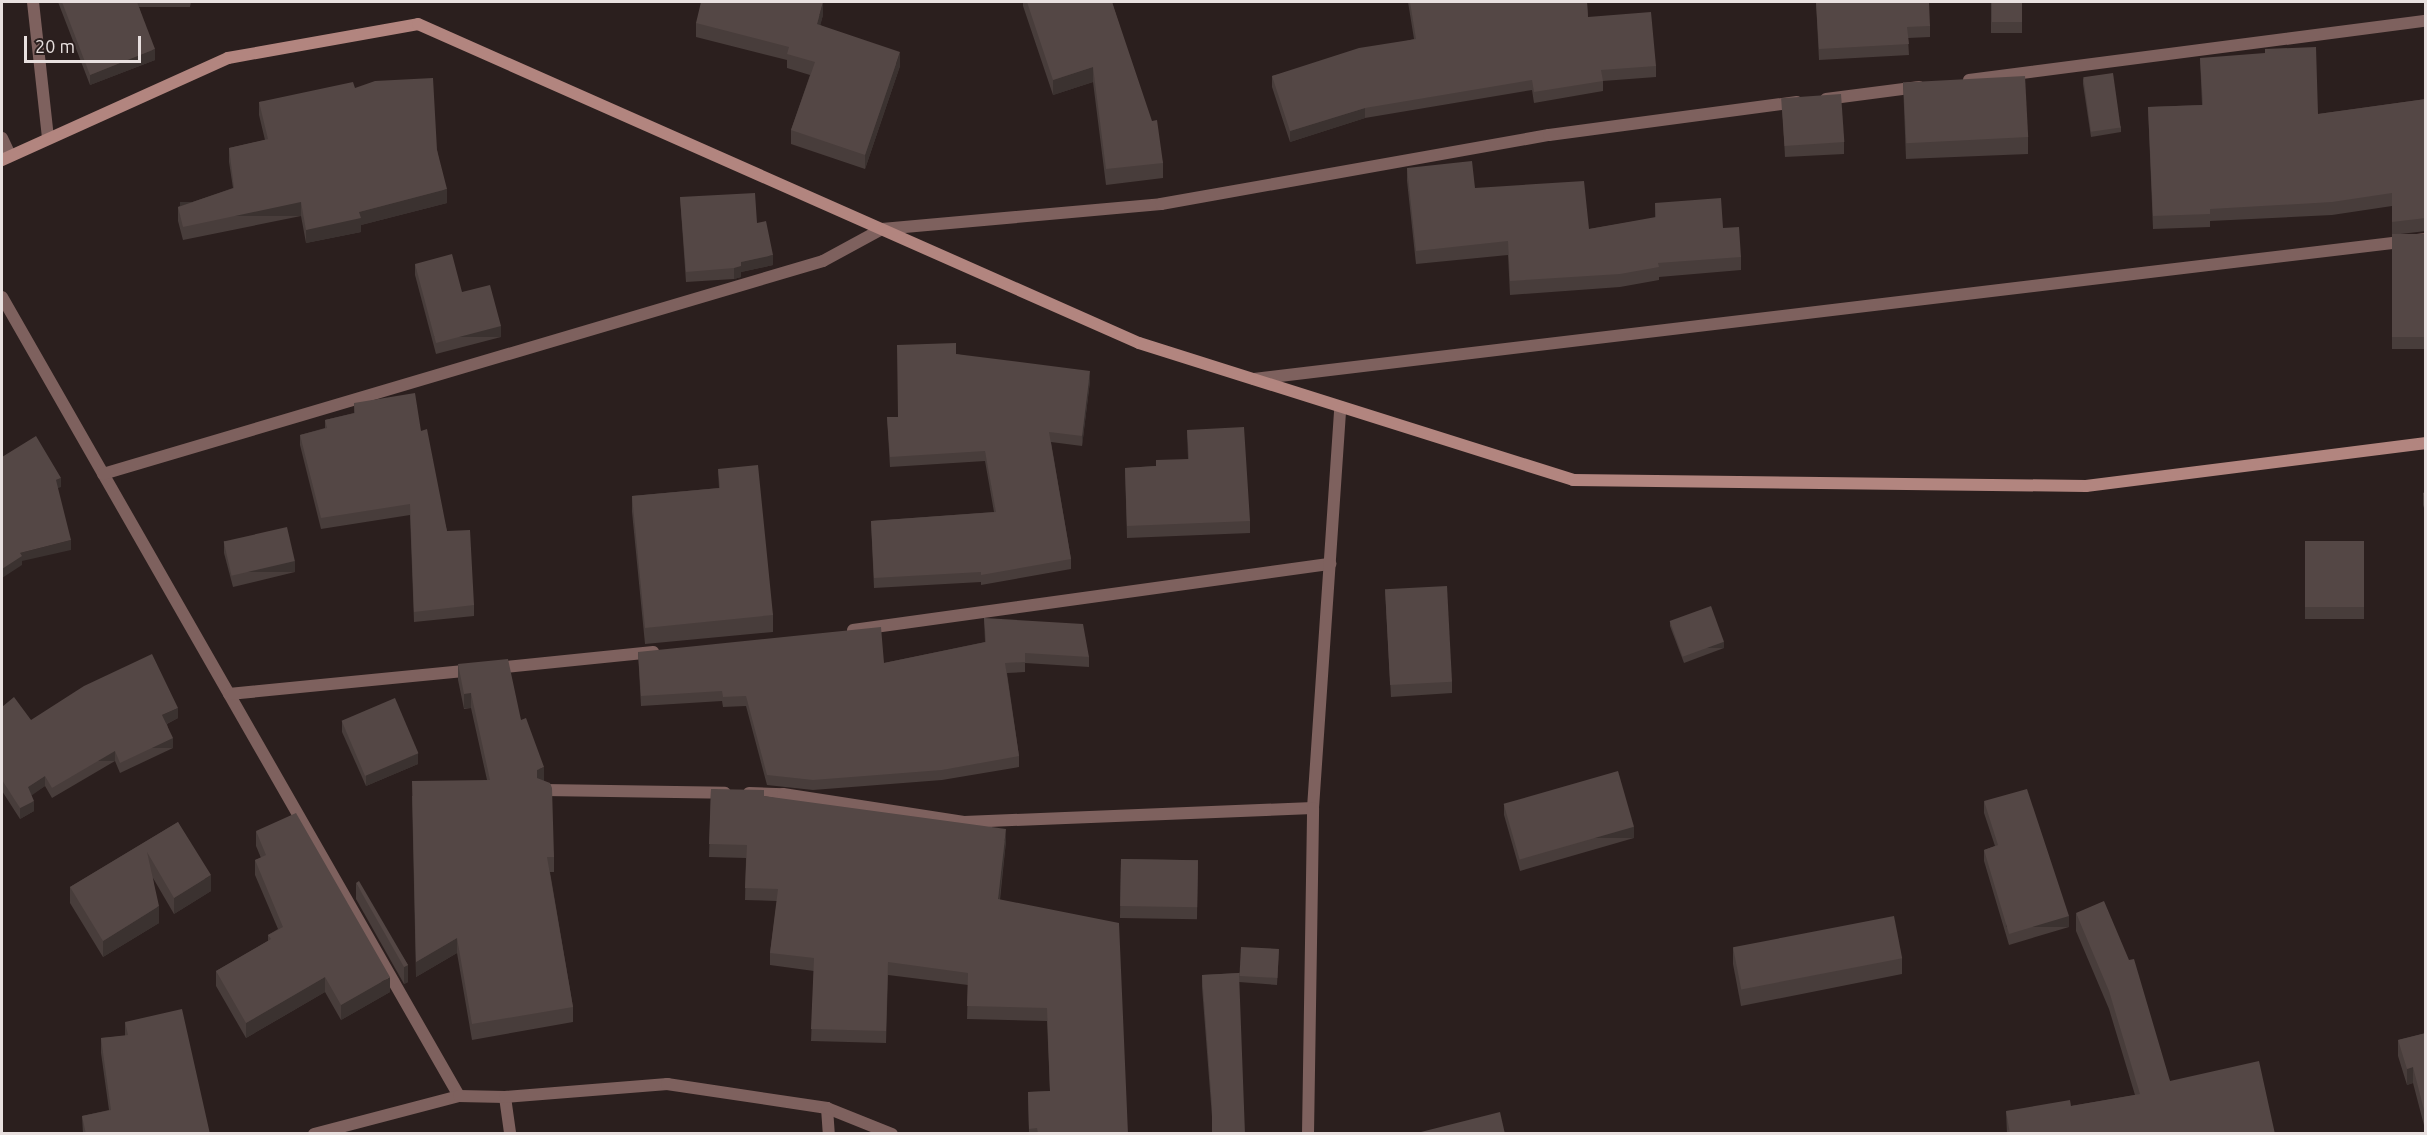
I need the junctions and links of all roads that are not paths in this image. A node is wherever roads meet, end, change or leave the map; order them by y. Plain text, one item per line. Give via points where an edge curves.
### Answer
1 (33, 2) edge
2 (2426, 21) edge
3 (1952, 82) edge
4 (1928, 85) edge
5 (48, 137) junction
6 (2, 138) edge
7 (5, 156) edge
8 (882, 229) junction
9 (2426, 239) edge
10 (2, 297) edge
11 (1254, 379) junction
12 (1340, 407) junction
13 (2426, 443) edge
14 (103, 474) junction
15 (1330, 564) junction
16 (838, 632) edge
17 (662, 651) edge
18 (229, 694) junction
19 (544, 790) edge
20 (1313, 808) junction
21 (459, 1096) junction
22 (505, 1097) junction
23 (827, 1108) junction
24 (314, 1134) edge
25 (510, 1134) edge
26 (829, 1134) edge
27 (892, 1134) edge
28 (1308, 1134) edge

1 - 5 street
2 - 3 street
4 - 8 street via 1549,135 1161,204
5 - 7 street
5 - 8 street via 228,58 418,24
6 - 7 street
8 - 11 street via 1139,343
8 - 14 street via 823,261
9 - 11 street
10 - 14 street
11 - 12 street
12 - 13 street via 1573,480 2086,486
12 - 15 street
14 - 18 street
15 - 16 street
15 - 20 street
17 - 18 street
18 - 21 street
19 - 20 street via 783,794 964,822
20 - 28 street
21 - 22 street
21 - 24 street
22 - 23 street via 667,1084
22 - 25 street
23 - 26 street
23 - 27 street

